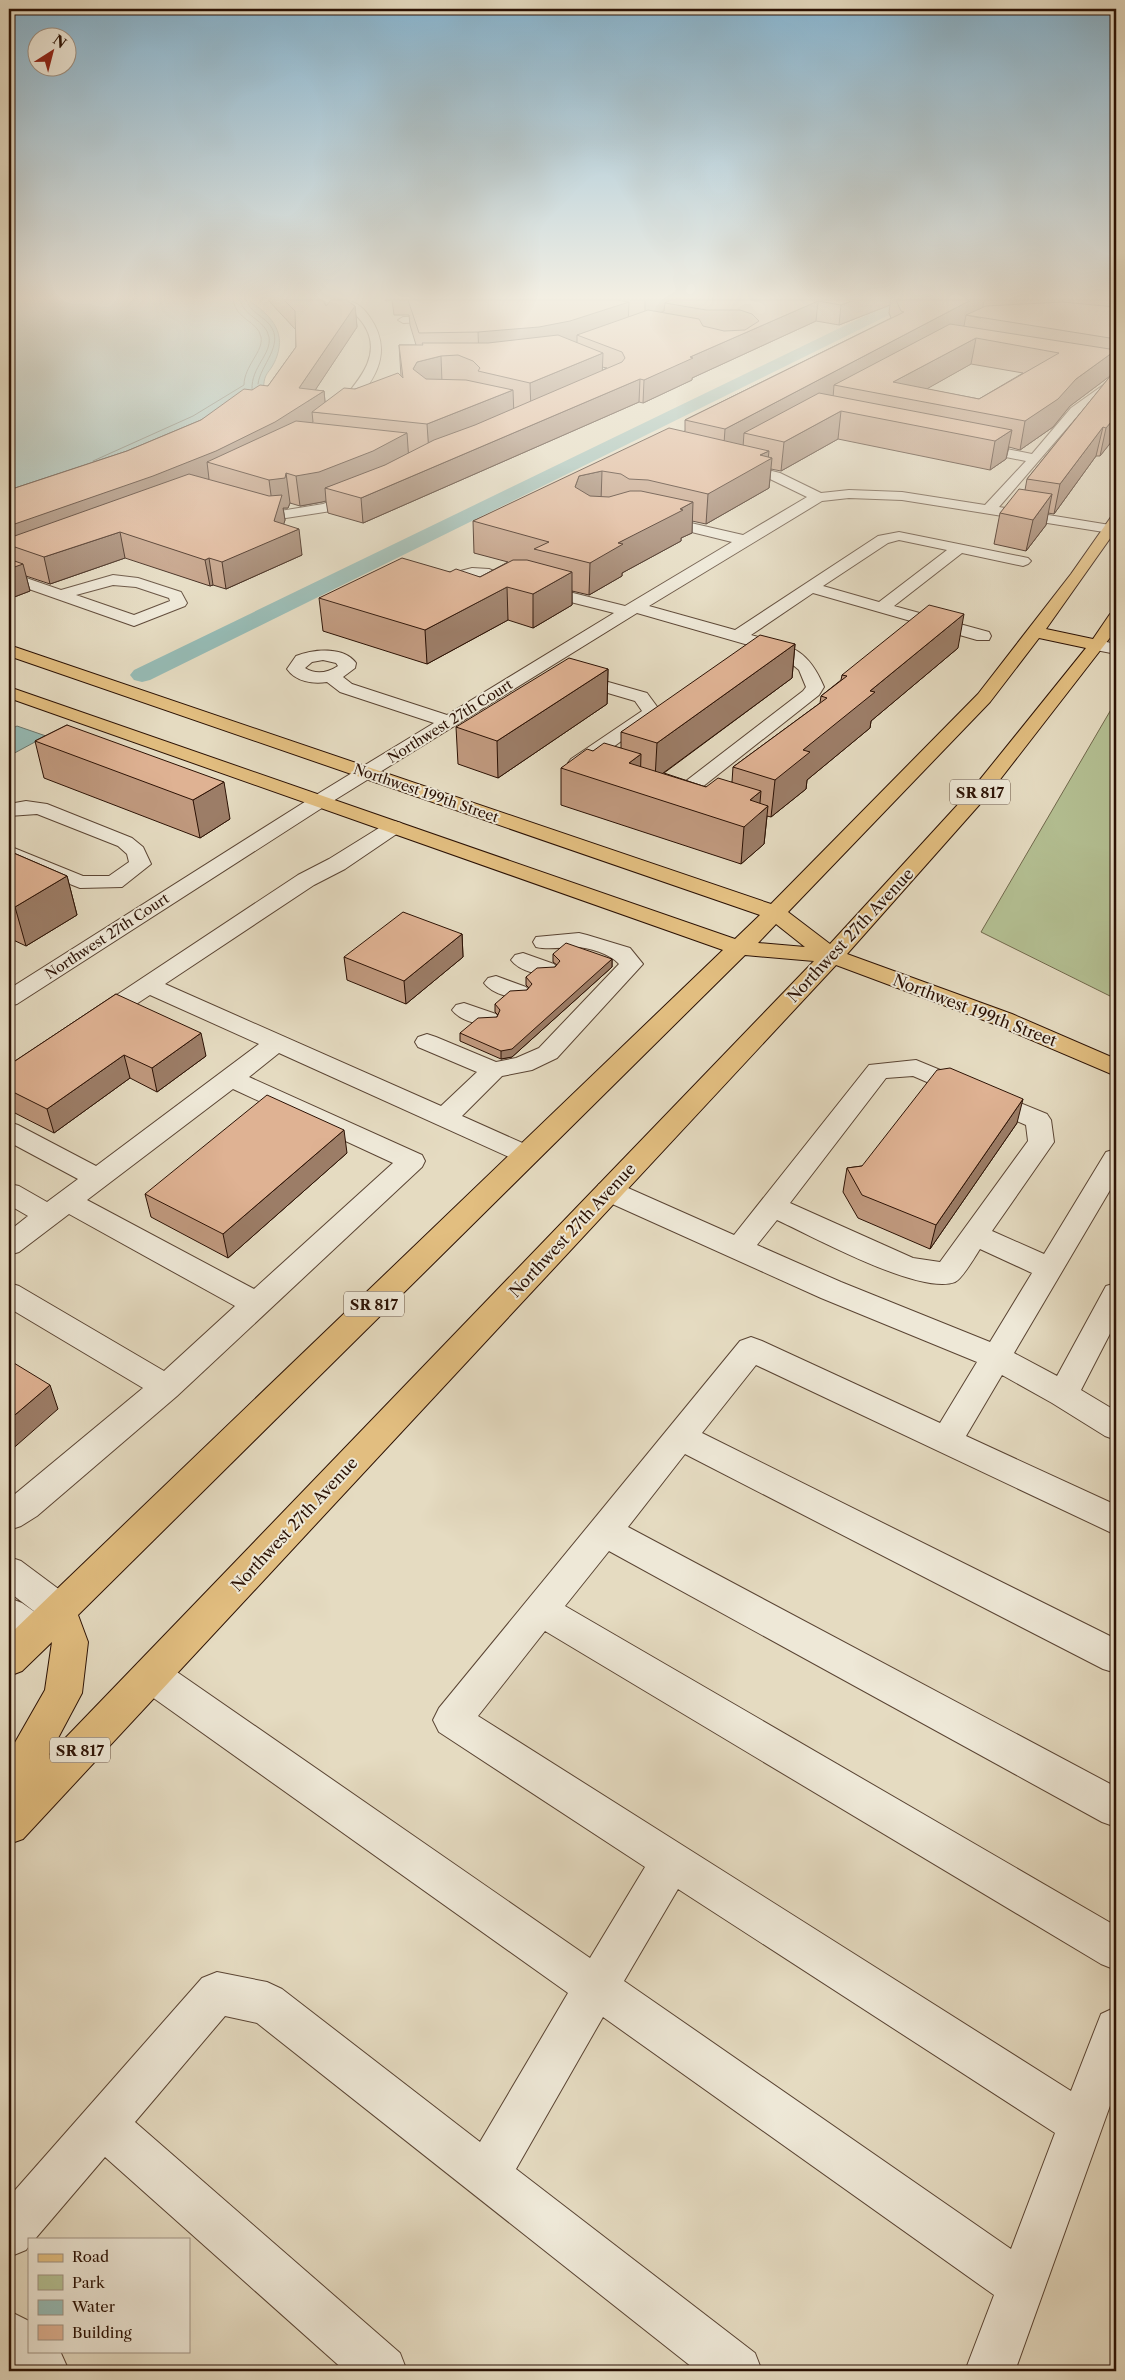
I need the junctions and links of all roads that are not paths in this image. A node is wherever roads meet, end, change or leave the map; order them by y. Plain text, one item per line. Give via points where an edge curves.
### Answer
1 (340, 411) edge
2 (1075, 411) edge
3 (326, 422) edge
4 (958, 443) edge
5 (742, 455) edge
6 (1035, 459) junction
7 (372, 489) edge
8 (819, 497) junction
9 (236, 505) edge
10 (988, 510) junction
11 (638, 516) edge
12 (1113, 524) edge
13 (744, 540) junction
14 (958, 549) junction
15 (1023, 561) dead end
16 (9, 577) edge
17 (512, 586) edge
18 (809, 588) junction
19 (60, 595) junction
20 (882, 606) junction
21 (631, 610) junction
22 (1116, 618) edge
23 (1036, 632) junction
24 (738, 636) junction
25 (983, 636) dead end
26 (1107, 647) edge
27 (9, 650) edge
28 (538, 666) junction
29 (331, 676) dead end
30 (9, 692) edge
31 (449, 722) junction
32 (596, 769) edge
33 (366, 772) junction
34 (661, 790) edge
35 (680, 795) junction
36 (698, 801) edge
37 (318, 802) junction
38 (9, 810) edge
39 (394, 827) junction
40 (9, 852) edge
41 (129, 874) junction
42 (176, 893) junction
43 (776, 913) junction
44 (544, 942) dead end
45 (739, 948) junction
46 (832, 956) junction
47 (523, 960) dead end
48 (546, 968) edge
49 (496, 983) dead end
50 (148, 985) junction
51 (518, 992) edge
52 (9, 999) edge
53 (464, 1010) dead end
54 (487, 1018) edge
55 (82, 1030) edge
56 (427, 1042) dead end
57 (277, 1043) junction
58 (1116, 1068) edge
59 (494, 1070) junction
60 (230, 1078) junction
61 (444, 1118) junction
62 (9, 1131) edge
63 (527, 1155) junction
64 (1116, 1158) edge
65 (97, 1178) junction
66 (609, 1191) junction
67 (9, 1193) edge
68 (772, 1206) junction
69 (57, 1208) junction
70 (974, 1235) junction
71 (9, 1246) edge
72 (739, 1249) junction
73 (1049, 1268) junction
74 (9, 1294) edge
75 (258, 1304) junction
76 (1114, 1305) edge
77 (995, 1357) junction
78 (166, 1387) junction
79 (1063, 1394) junction
80 (1116, 1427) edge
81 (680, 1437) junction
82 (946, 1441) junction
83 (17, 1511) edge
84 (1116, 1521) edge
85 (604, 1531) junction
86 (9, 1572) edge
87 (541, 1610) junction
88 (34, 1619) edge
89 (1116, 1657) edge
90 (9, 1659) edge
91 (151, 1675) junction
92 (9, 1790) edge
93 (1116, 1808) edge
94 (9, 1825) edge
95 (672, 1861) junction
96 (1116, 1949) edge
97 (596, 1987) junction
98 (1116, 2030) edge
99 (104, 2124) junction
100 (1081, 2124) junction
101 (486, 2176) junction
102 (9, 2233) edge
103 (1021, 2286) junction
104 (9, 2336) edge
105 (44, 2371) edge
106 (382, 2371) edge
107 (737, 2371) edge
108 (990, 2371) edge

1 - 3 street
2 - 6 street
4 - 6 street
5 - 8 street via 722,463 774,476
6 - 10 street
7 - 9 street via 326,508 273,516
8 - 10 street via 849,494 902,496
8 - 13 street, Northwest 27th Court
10 - 12 street
11 - 13 street
12 - 23 main road, SR 817
13 - 21 street, Northwest 27th Court
14 - 15 street
14 - 18 street via 899,536 883,539
14 - 20 street
16 - 19 street
17 - 21 street
18 - 20 street
18 - 24 street
19 - 19 street via 134,621 179,603 175,595 138,583 113,580
20 - 25 street
21 - 24 street
21 - 28 street, Northwest 27th Court
22 - 26 main road, Northwest 27th Avenue / SR 817
23 - 26 main road
23 - 43 main road, SR 817 via 978,705
24 - 35 street via 786,650 807,668 815,688
26 - 46 main road, Northwest 27th Avenue / SR 817
27 - 33 main road, Northwest 199th Street
28 - 31 street, Northwest 27th Court
28 - 32 street via 642,697 652,712 578,763
29 - 31 street via 346,688
30 - 37 main road, Northwest 199th Street
31 - 33 street, Northwest 27th Court
33 - 37 street, Northwest 27th Court
33 - 43 main road, Northwest 199th Street
34 - 35 street
35 - 36 street
37 - 39 main road, Northwest 199th Street
37 - 42 street, Northwest 27th Court
38 - 41 street via 40,808 125,842 139,855 140,864
39 - 45 main road, Northwest 199th Street
39 - 50 street via 306,880
40 - 41 street via 80,882 114,882
41 - 42 street
42 - 52 street, Northwest 27th Court
43 - 45 main road, SR 817
43 - 46 main road, Northwest 199th Street
44 - 59 street via 579,940 622,952 631,964 598,989 544,1041 548,1052 523,1064
45 - 46 main road, Northwest 199th Street
45 - 63 main road, SR 817
46 - 58 main road, Northwest 199th Street via 1003,1019
46 - 66 main road, Northwest 27th Avenue / SR 817
47 - 48 street
49 - 51 street
50 - 55 street
50 - 57 street
53 - 54 street
56 - 59 street
57 - 60 street
57 - 61 street
59 - 61 street
60 - 65 street
60 - 75 street via 412,1162
61 - 63 street
62 - 65 street
63 - 88 main road, SR 817
64 - 73 street
65 - 69 street
66 - 72 street
66 - 91 main road, Northwest 27th Avenue / SR 817
67 - 69 street
68 - 70 street via 908,1268 946,1274
68 - 70 street via 878,1071 916,1068 1038,1120 1040,1142
68 - 72 street
69 - 71 street
69 - 75 street
70 - 73 street
72 - 77 street
73 - 77 street
74 - 78 street
75 - 78 street
76 - 79 street
77 - 79 street
77 - 82 street
78 - 83 street
79 - 80 street
81 - 82 street via 751,1349
81 - 85 street
81 - 89 street
82 - 84 street
85 - 87 street
85 - 93 street
86 - 88 street
87 - 95 street via 452,1720
87 - 96 street
88 - 90 main road, SR 817
88 - 92 main road via 70,1642 63,1693
91 - 94 main road, Northwest 27th Avenue / SR 817
91 - 97 street
95 - 97 street
95 - 100 street
97 - 101 street
97 - 103 street
98 - 100 street
99 - 101 street via 218,1992 267,2004
99 - 102 street
99 - 106 street
100 - 103 street
101 - 107 street
103 - 108 street
104 - 105 street

